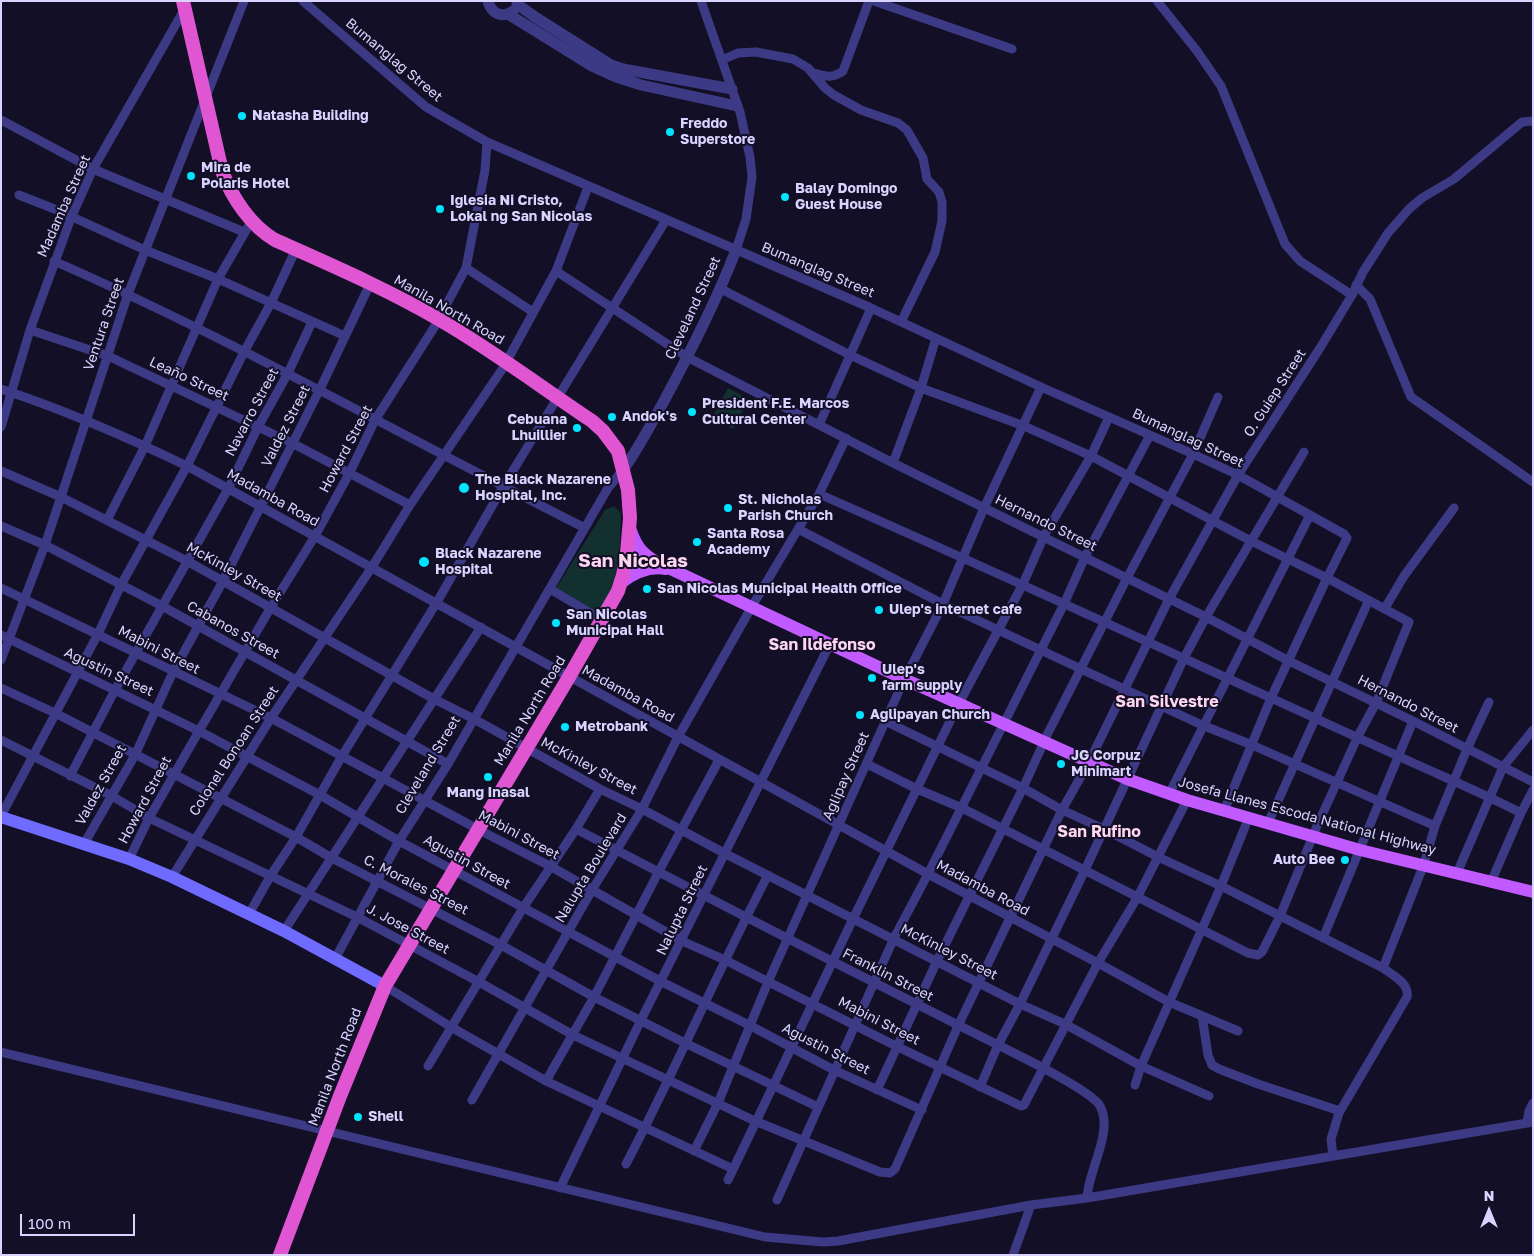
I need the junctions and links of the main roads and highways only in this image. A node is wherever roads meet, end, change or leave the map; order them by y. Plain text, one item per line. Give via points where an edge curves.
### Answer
1 (184, 5) edge
2 (629, 526) junction
3 (669, 569) junction
4 (621, 582) junction
5 (1, 816) edge
6 (1533, 892) edge
7 (385, 986) junction
8 (280, 1255) edge

1 - 2 highway, Manila North Road via 225,180 252,220 264,233 439,319 592,420 618,451 628,490
2 - 3 main road, Josefa Llanes Escoda National Highway via 638,548
2 - 4 highway, Manila North Road via 628,553
3 - 4 main road, Josefa Llanes Escoda National Highway via 654,568
3 - 6 main road, Josefa Llanes Escoda National Highway via 1127,779 1187,800 1360,850
4 - 7 highway, Manila North Road via 569,677
5 - 7 main road via 129,859 172,877 284,931
7 - 8 highway, Manila North Road

